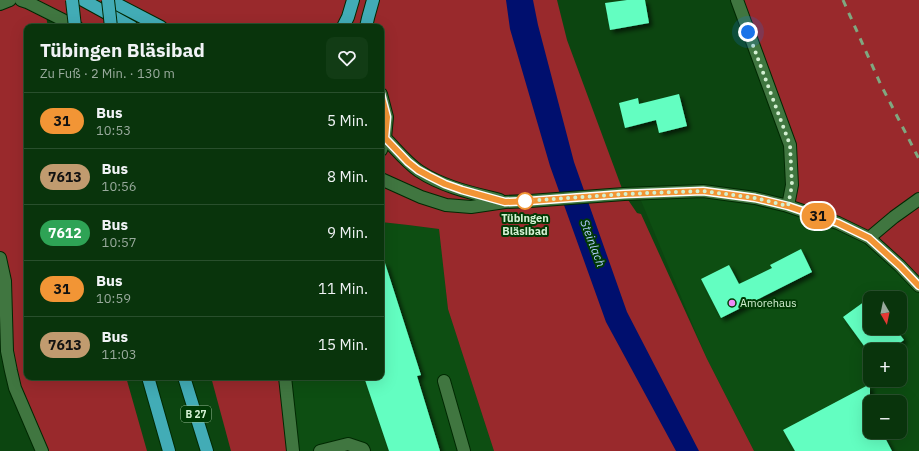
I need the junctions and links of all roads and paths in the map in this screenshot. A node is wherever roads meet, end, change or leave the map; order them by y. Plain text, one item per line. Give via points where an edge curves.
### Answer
1 (10, 0) edge
2 (21, 0) edge
3 (72, 0) edge
4 (83, 0) edge
5 (108, 0) edge
6 (354, 0) edge
7 (373, 0) edge
8 (736, 0) edge
9 (0, 4) edge
10 (70, 24) edge
11 (76, 24) edge
12 (111, 24) edge
13 (127, 24) edge
14 (155, 24) edge
15 (344, 24) edge
16 (367, 24) edge
17 (384, 106) edge
18 (385, 138) junction
19 (384, 141) edge
20 (384, 180) edge
21 (919, 199) edge
22 (505, 202) junction
23 (788, 206) junction
24 (869, 238) junction
25 (0, 258) edge
26 (919, 286) edge
27 (149, 380) edge
28 (185, 380) edge
29 (285, 380) edge
30 (444, 381) dead end
31 (42, 451) edge
32 (169, 451) edge
33 (206, 451) edge
34 (293, 451) edge
35 (320, 451) edge
36 (364, 451) edge
37 (464, 451) edge

1 - 9 street
2 - 10 street
3 - 11 highway, bridge
4 - 13 highway
5 - 12 highway, bridge
5 - 14 highway
6 - 15 highway
7 - 16 highway
8 - 23 street via 790,145 792,185
17 - 18 street via 387,117
18 - 19 street
18 - 22 street via 408,162 429,176 462,190
20 - 22 street via 421,198 446,205 472,207
21 - 24 street
22 - 23 street via 703,191 755,198
23 - 24 street via 838,223
24 - 26 street
25 - 31 street via 5,281 10,371 17,394
27 - 32 highway
28 - 33 highway, B 27
29 - 34 street
30 - 37 street
35 - 36 street via 348,444

